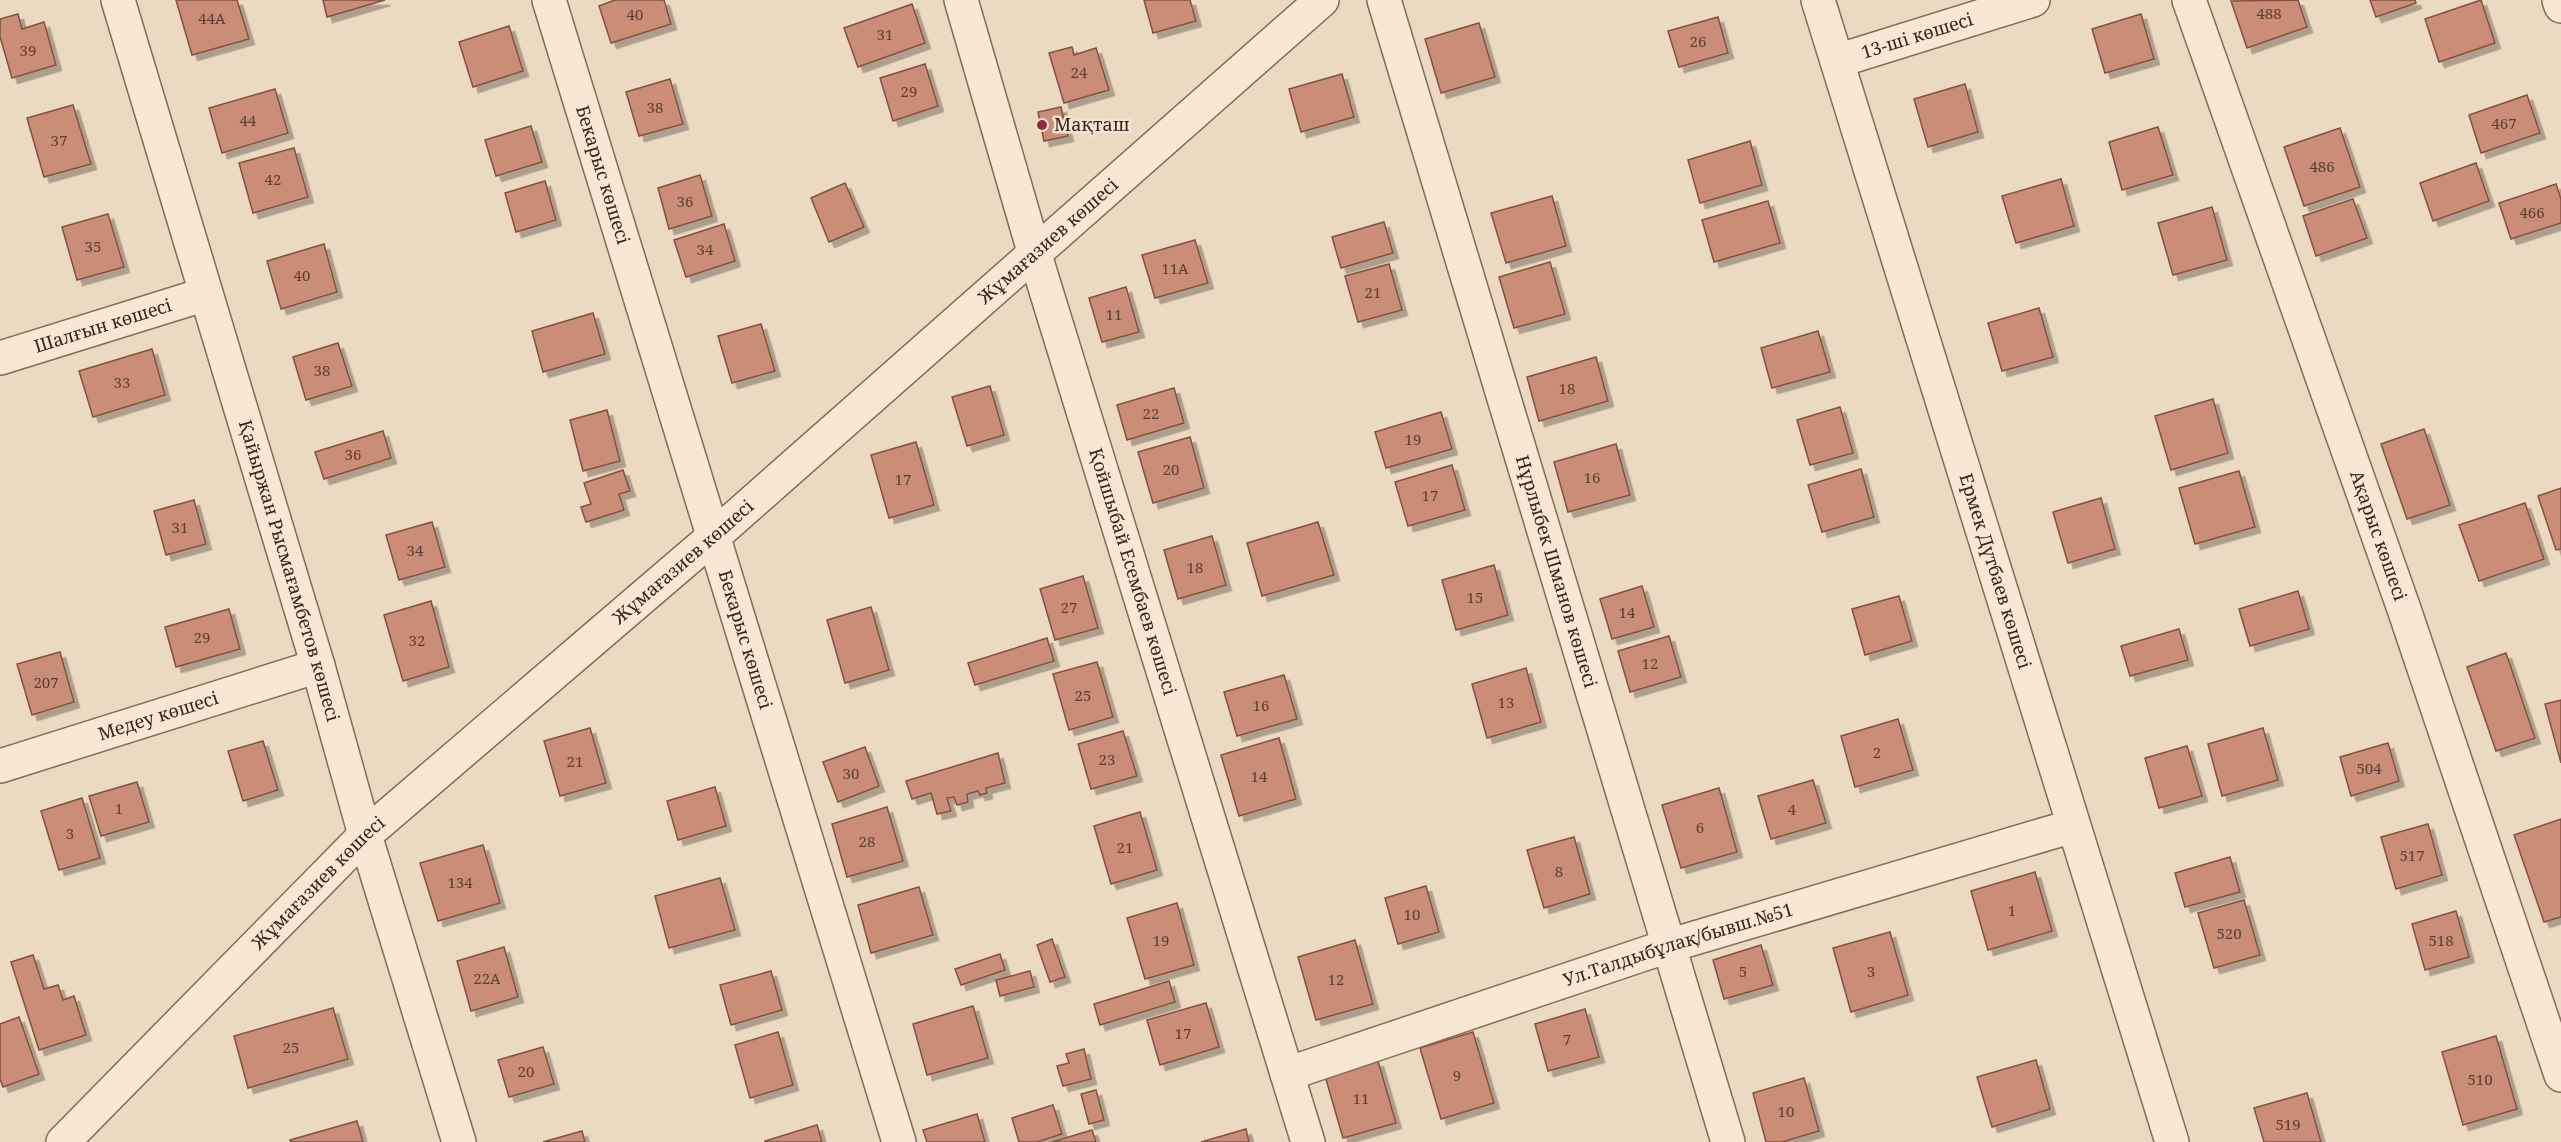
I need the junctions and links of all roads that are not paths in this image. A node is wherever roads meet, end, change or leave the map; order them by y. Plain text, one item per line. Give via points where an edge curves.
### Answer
1 (118, 0) edge
2 (549, 0) edge
3 (961, 0) edge
4 (1322, 0) edge
5 (1384, 0) edge
6 (1818, 0) edge
7 (2033, 0) edge
8 (2188, 0) edge
9 (2559, 0) edge
10 (2561, 6) edge
11 (1837, 61) junction
12 (1035, 255) junction
13 (206, 294) junction
14 (0, 358) edge
15 (713, 537) junction
16 (318, 666) junction
17 (0, 766) edge
18 (2073, 826) junction
19 (365, 835) junction
20 (1668, 946) junction
21 (1287, 1074) junction
22 (2561, 1075) edge
23 (63, 1142) edge
24 (459, 1142) edge
25 (899, 1142) edge
26 (1308, 1142) edge
27 (1728, 1142) edge
28 (2172, 1142) edge

1 - 13 street, Қайыржан Рысмағамбетов көшесі
2 - 15 street, Бекарыс көшесі
3 - 12 street, Қойшыбай Есембаев көшесі
4 - 12 street, Жұмағазиев көшесі
5 - 20 street, Нұрлыбек Шманов көшесі
6 - 11 street, Ермек Дүтбаев көшесi
7 - 11 street, 13-ші көшесi
8 - 22 street, Ақарыс көшесi via 2404,609
9 - 10 street
11 - 18 street, Ермек Дүтбаев көшесi
12 - 15 street, Жұмағазиев көшесі
12 - 21 street, Қойшыбай Есембаев көшесі
13 - 14 street, Шалғын көшесі
13 - 16 street, Қайыржан Рысмағамбетов көшесі
15 - 19 street, Жұмағазиев көшесі
15 - 25 street, Бекарыс көшесі
16 - 17 street, Медеу көшесі
16 - 19 street, Қайыржан Рысмағамбетов көшесі
18 - 20 street, Ул.Талдыбұлақ/бывш.№51
18 - 28 street, Ермек Дүтбаев көшесi
19 - 23 street, Жұмағазиев көшесі
19 - 24 street, Қайыржан Рысмағамбетов көшесі
20 - 21 street, Ул.Талдыбұлақ/бывш.№51
20 - 27 street, Нұрлыбек Шманов көшесі
21 - 26 street, Қойшыбай Есембаев көшесі

